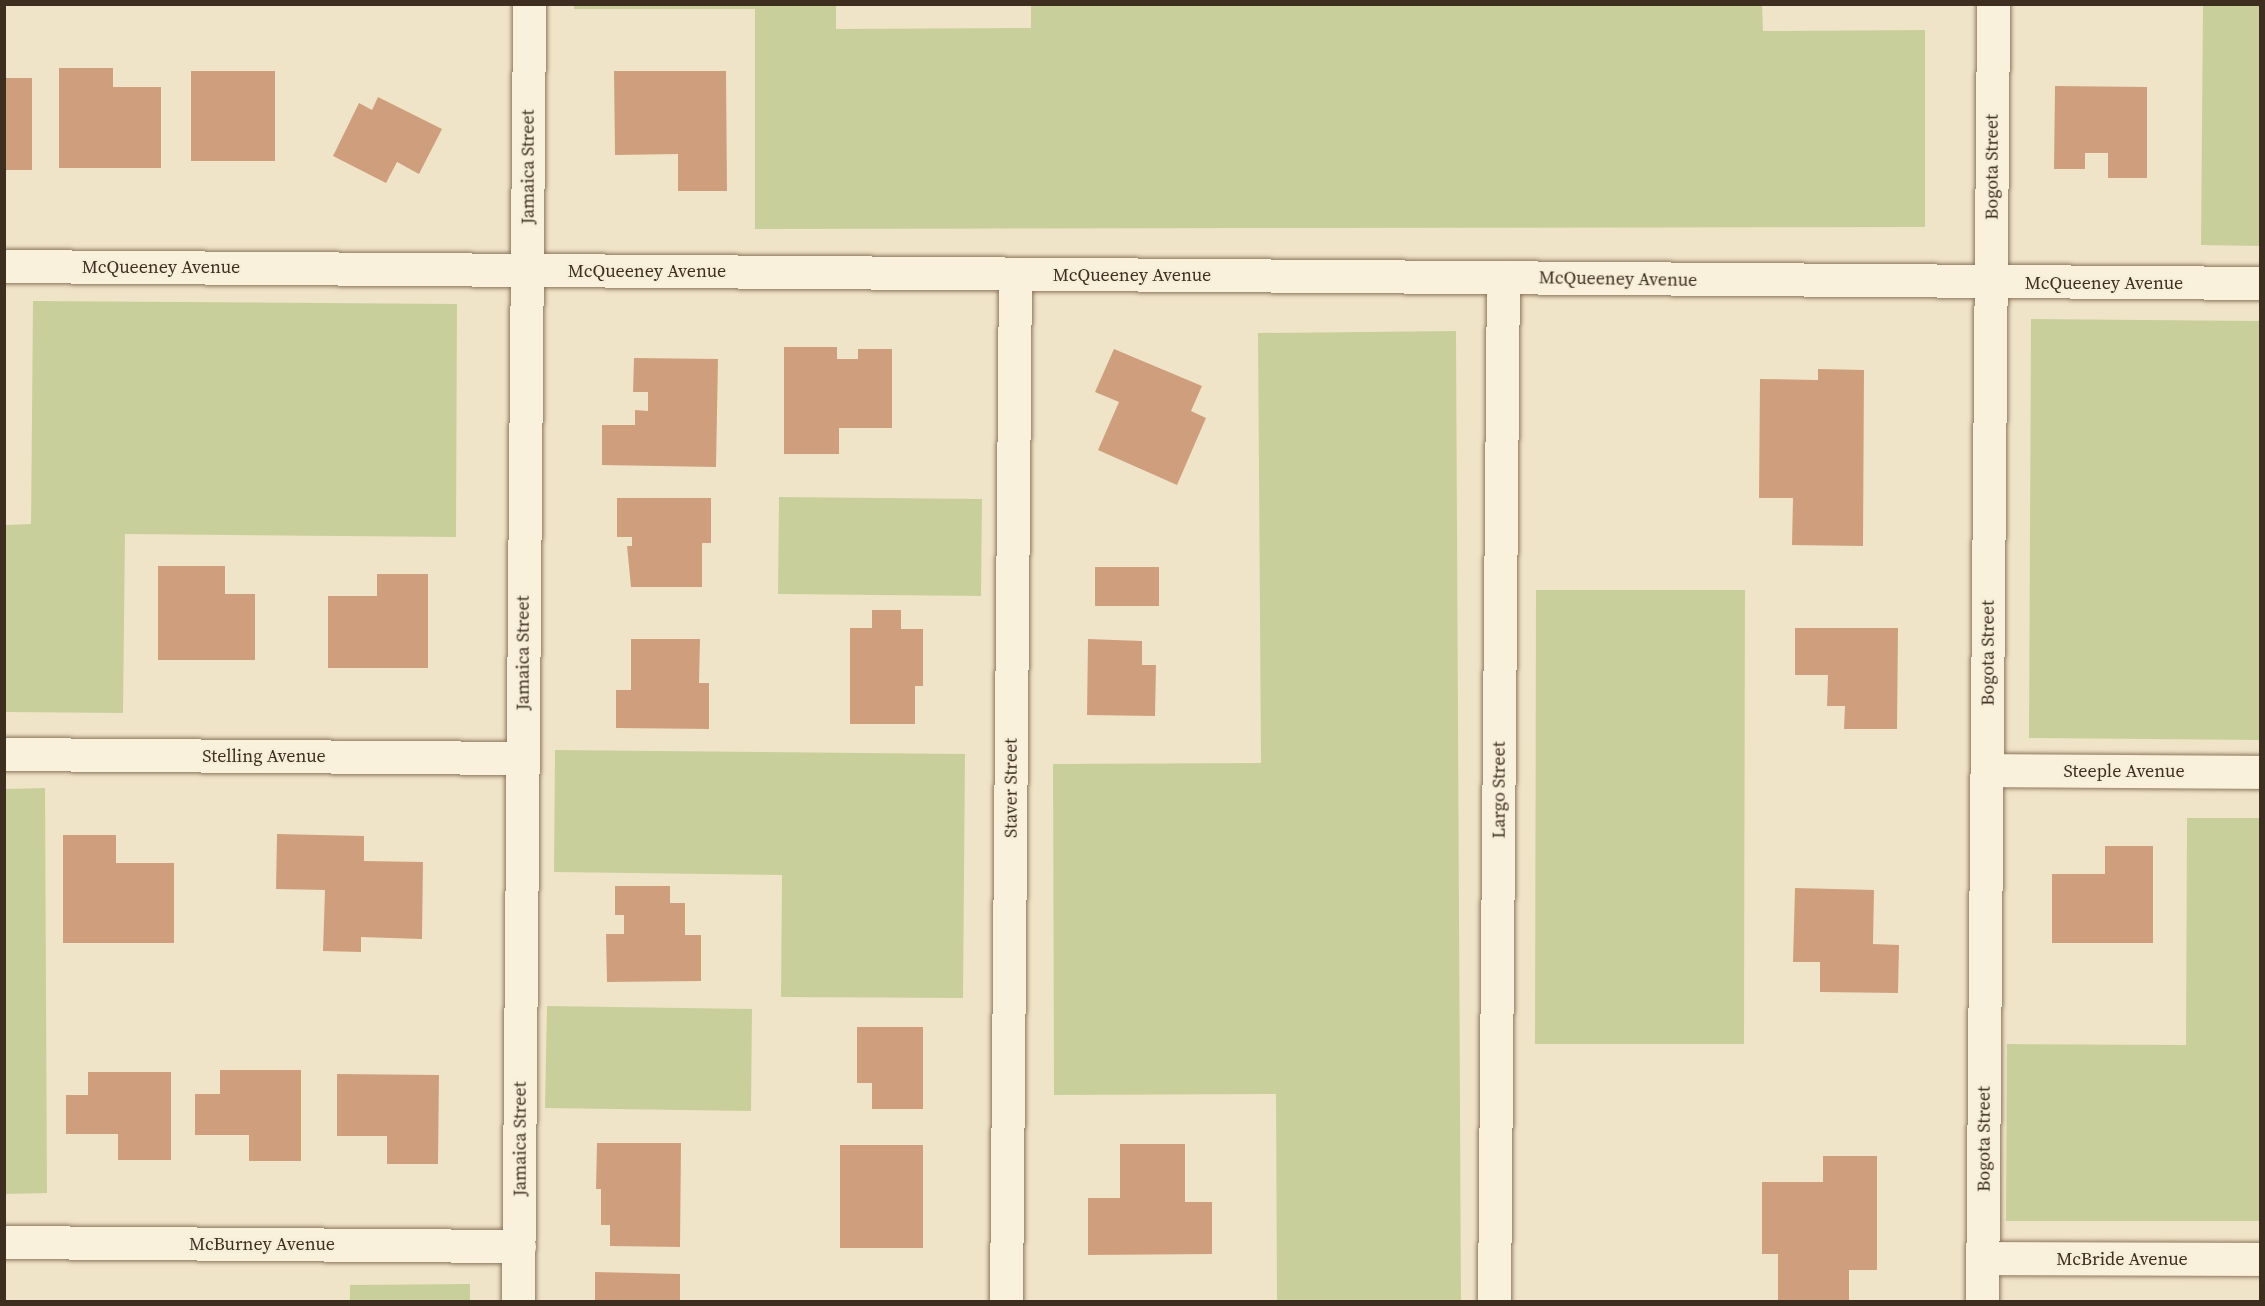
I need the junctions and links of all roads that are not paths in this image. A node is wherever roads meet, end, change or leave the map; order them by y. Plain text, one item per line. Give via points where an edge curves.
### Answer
1 (529, 4) edge
2 (1993, 4) edge
3 (4, 266) edge
4 (527, 270) junction
5 (1015, 274) junction
6 (1503, 278) junction
7 (1991, 282) junction
8 (2260, 284) edge
9 (4, 754) edge
10 (522, 758) junction
11 (1987, 770) junction
12 (2260, 772) edge
13 (4, 1242) edge
14 (519, 1246) junction
15 (1983, 1258) junction
16 (2260, 1259) edge
17 (518, 1302) edge
18 (1006, 1302) edge
19 (1494, 1302) edge
20 (1982, 1302) edge

1 - 4 street, Jamaica Street
2 - 7 street, Bogota Street
3 - 4 street, McQueeney Avenue
4 - 5 street, McQueeney Avenue
4 - 10 street, Jamaica Street
5 - 6 street, McQueeney Avenue
5 - 18 street, Staver Street
6 - 7 street, McQueeney Avenue
6 - 19 street, Largo Street
7 - 8 street, McQueeney Avenue
7 - 11 street, Bogota Street
9 - 10 street, Stelling Avenue
10 - 14 street, Jamaica Street
11 - 12 street, Steeple Avenue
11 - 15 street, Bogota Street
13 - 14 street, McBurney Avenue
14 - 17 street, Jamaica Street
15 - 16 street, McBride Avenue
15 - 20 street, Bogota Street

